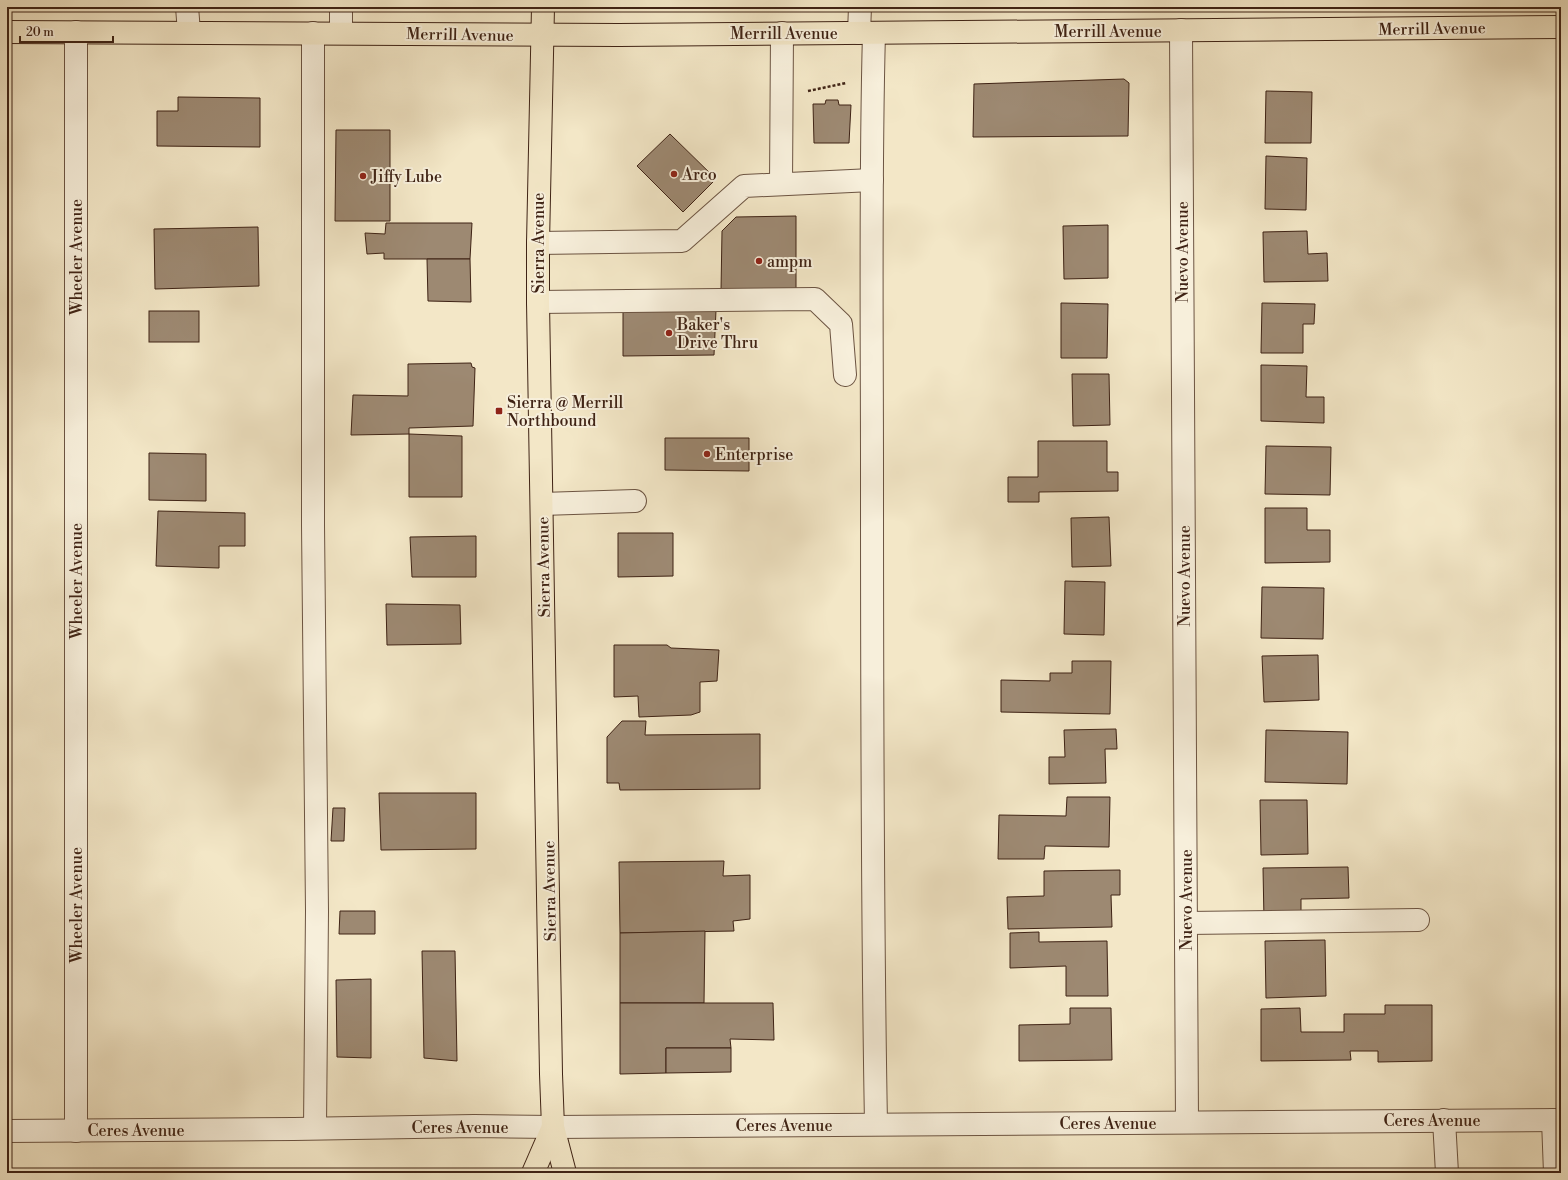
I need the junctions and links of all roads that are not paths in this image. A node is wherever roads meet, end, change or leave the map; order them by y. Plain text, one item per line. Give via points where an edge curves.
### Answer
1 (187, 7) edge
2 (341, 7) edge
3 (543, 7) edge
4 (860, 7) edge
5 (1561, 27) edge
6 (1180, 30) junction
7 (7, 32) edge
8 (76, 32) junction
9 (189, 32) junction
10 (313, 33) junction
11 (341, 33) junction
12 (782, 33) junction
13 (867, 33) junction
14 (542, 35) junction
15 (872, 180) junction
16 (780, 184) junction
17 (538, 243) junction
18 (538, 302) junction
19 (845, 375) dead end
20 (635, 501) dead end
21 (542, 504) junction
22 (1418, 920) dead end
23 (1186, 923) junction
24 (1444, 1120) junction
25 (1557, 1120) edge
26 (1187, 1122) junction
27 (876, 1124) junction
28 (553, 1127) junction
29 (315, 1128) junction
30 (76, 1130) junction
31 (7, 1131) edge
32 (533, 1173) edge
33 (565, 1173) edge
34 (1447, 1173) edge
35 (1555, 1173) edge

1 - 9 street
2 - 11 street
3 - 14 main road, Sierra Avenue
4 - 13 street
5 - 6 main road, Merrill Avenue
6 - 13 main road, Merrill Avenue
6 - 23 street, Nuevo Avenue
7 - 8 main road, Merrill Avenue
8 - 9 main road, Merrill Avenue
8 - 30 street, Wheeler Avenue
9 - 10 main road, Merrill Avenue
10 - 11 main road, Merrill Avenue
10 - 29 street via 313,517 317,911
11 - 14 main road, Merrill Avenue
12 - 13 main road, Merrill Avenue
12 - 14 main road, Merrill Avenue
12 - 16 street
13 - 15 street
14 - 17 main road, Sierra Avenue
15 - 16 street
15 - 27 street via 873,895
16 - 17 street via 744,186 682,241
17 - 18 main road, Sierra Avenue
18 - 19 street via 815,299 841,324
18 - 21 main road, Sierra Avenue
20 - 21 street
21 - 28 main road, Sierra Avenue
22 - 23 street
23 - 26 street, Nuevo Avenue
24 - 25 street, Ceres Avenue
24 - 26 street, Ceres Avenue
24 - 34 street
25 - 35 street
26 - 27 street, Ceres Avenue
27 - 28 street, Ceres Avenue
28 - 29 street, Ceres Avenue
28 - 32 main road, Sierra Avenue
28 - 33 main road, Sierra Avenue
29 - 30 street, Ceres Avenue
30 - 31 street, Ceres Avenue

